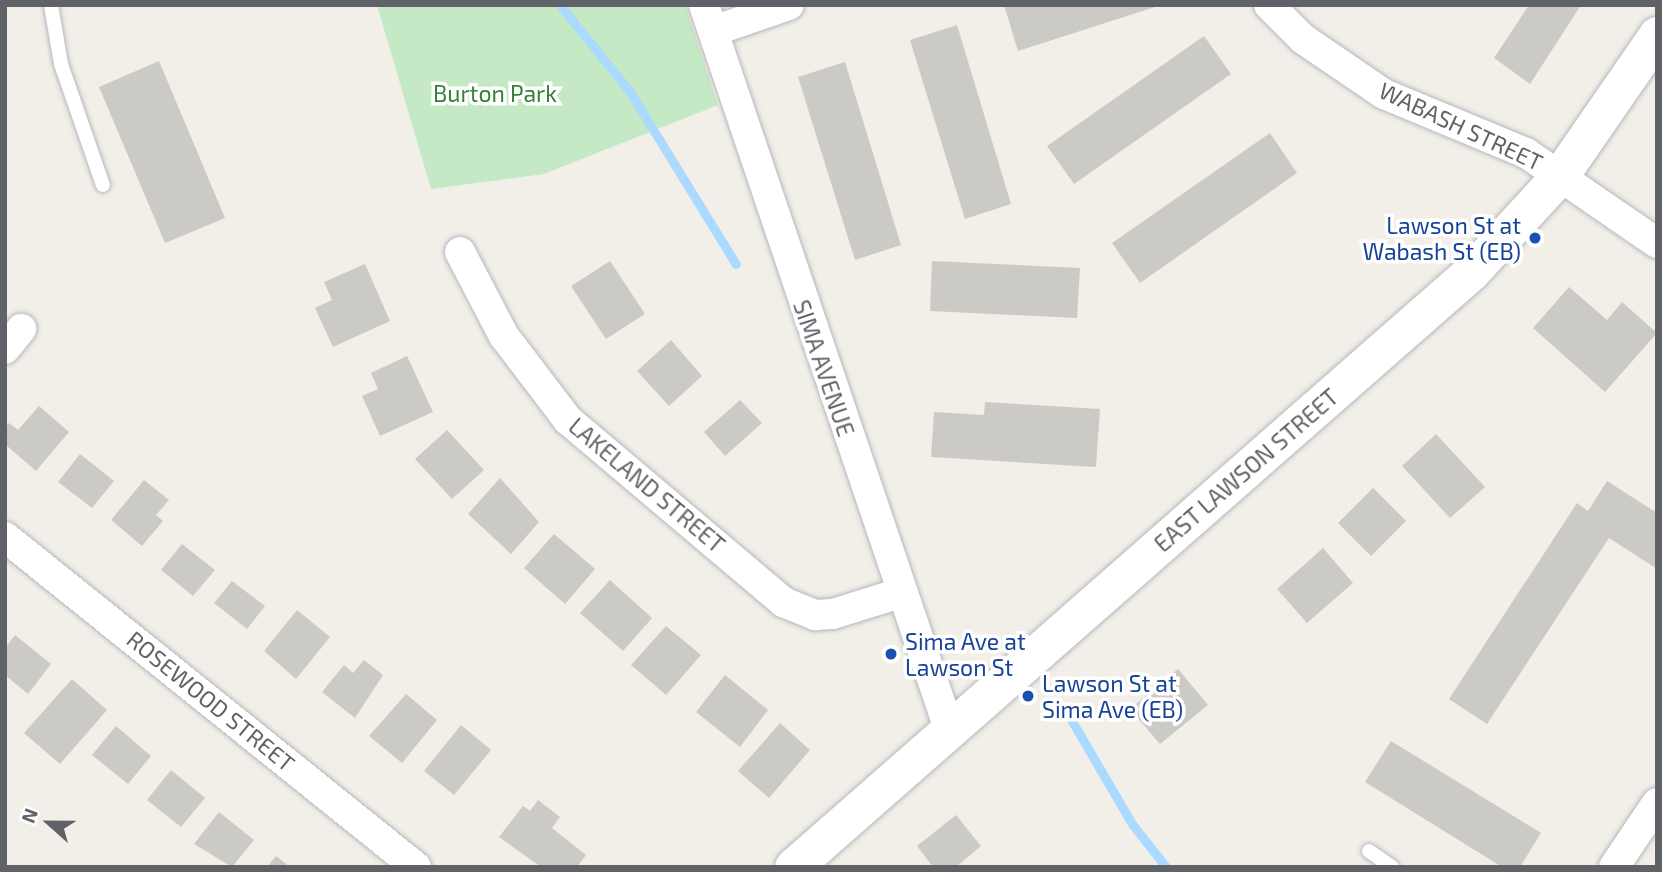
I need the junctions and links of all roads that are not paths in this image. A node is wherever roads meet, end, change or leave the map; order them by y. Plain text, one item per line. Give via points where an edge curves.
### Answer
1 (51, 5) edge
2 (789, 5) edge
3 (1269, 5) edge
4 (709, 18) edge
5 (1657, 35) edge
6 (1561, 174) junction
7 (103, 185) dead end
8 (1657, 243) edge
9 (460, 252) dead end
10 (5, 537) edge
11 (900, 593) junction
12 (949, 729) junction
13 (1657, 803) edge
14 (1369, 851) dead end
15 (416, 867) edge
16 (793, 867) edge
17 (1392, 867) edge
18 (1614, 867) edge

1 - 7 lane via 61,64
2 - 4 street
3 - 6 street, WABASH STREET via 1303,38 1384,94
4 - 11 street, SIMA AVENUE
5 - 6 street, EAST LAWSON STREET
6 - 8 street, WABASH STREET
6 - 12 street, EAST LAWSON STREET via 1471,272
9 - 11 street, LAKELAND STREET via 504,336 568,420 783,601 815,615 833,614
10 - 15 street, ROSEWOOD STREET
11 - 12 street, SIMA AVENUE
12 - 16 street, EAST LAWSON STREET
13 - 18 street
14 - 17 lane

